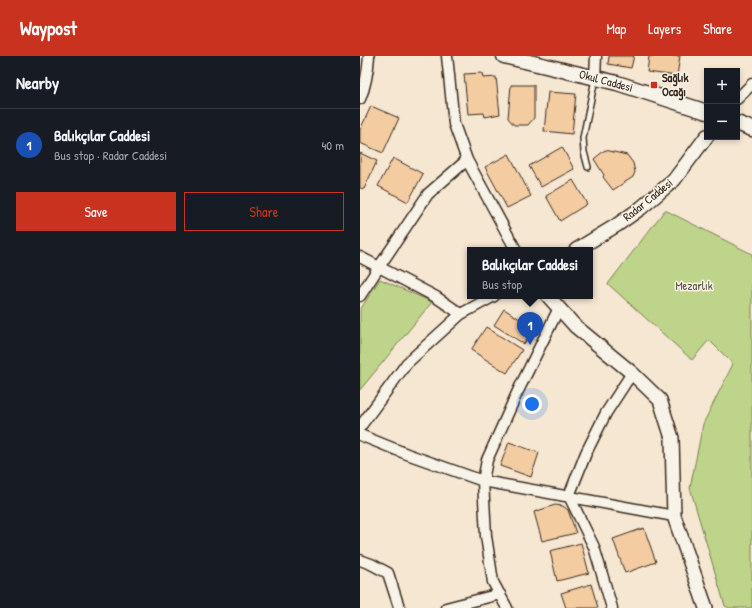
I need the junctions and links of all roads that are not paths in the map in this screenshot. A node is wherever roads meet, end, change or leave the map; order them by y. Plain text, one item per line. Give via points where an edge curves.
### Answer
1 (369, 56) edge
2 (447, 56) edge
3 (504, 56) edge
4 (596, 56) edge
5 (595, 78) junction
6 (752, 84) edge
7 (740, 96) edge
8 (360, 100) edge
9 (704, 111) edge
10 (740, 124) edge
11 (752, 129) edge
12 (704, 140) edge
13 (466, 160) junction
14 (588, 167) dead end
15 (514, 247) edge
16 (581, 247) edge
17 (360, 257) edge
18 (379, 267) junction
19 (360, 296) edge
20 (488, 299) edge
21 (551, 299) edge
22 (559, 308) junction
23 (461, 314) junction
24 (632, 373) junction
25 (360, 427) edge
26 (360, 435) edge
27 (483, 481) junction
28 (568, 496) junction
29 (674, 516) junction
30 (360, 560) edge
31 (500, 594) junction
32 (400, 608) edge
33 (446, 608) edge
34 (507, 608) edge
35 (612, 608) edge
36 (706, 608) edge

1 - 8 street via 367,78
2 - 13 street via 454,124
3 - 5 main road, Okul Caddesi
4 - 5 street
5 - 9 main road, Okul Caddesi
5 - 14 lane via 583,138
6 - 7 street
10 - 11 main road
12 - 16 street, Radar Caddesi via 674,180 641,208
13 - 15 street
13 - 18 street via 428,194
17 - 18 street
18 - 19 street
18 - 23 street via 436,296
20 - 23 street
21 - 22 street
22 - 24 street via 575,326
22 - 27 street via 490,453
23 - 25 street via 408,363
24 - 28 street via 606,413
24 - 29 street via 660,400 672,438
26 - 27 street
27 - 28 street
27 - 31 street via 486,536 494,582
28 - 29 street
28 - 35 street via 594,547
29 - 36 street
30 - 32 street via 388,573
31 - 33 street
31 - 34 street

